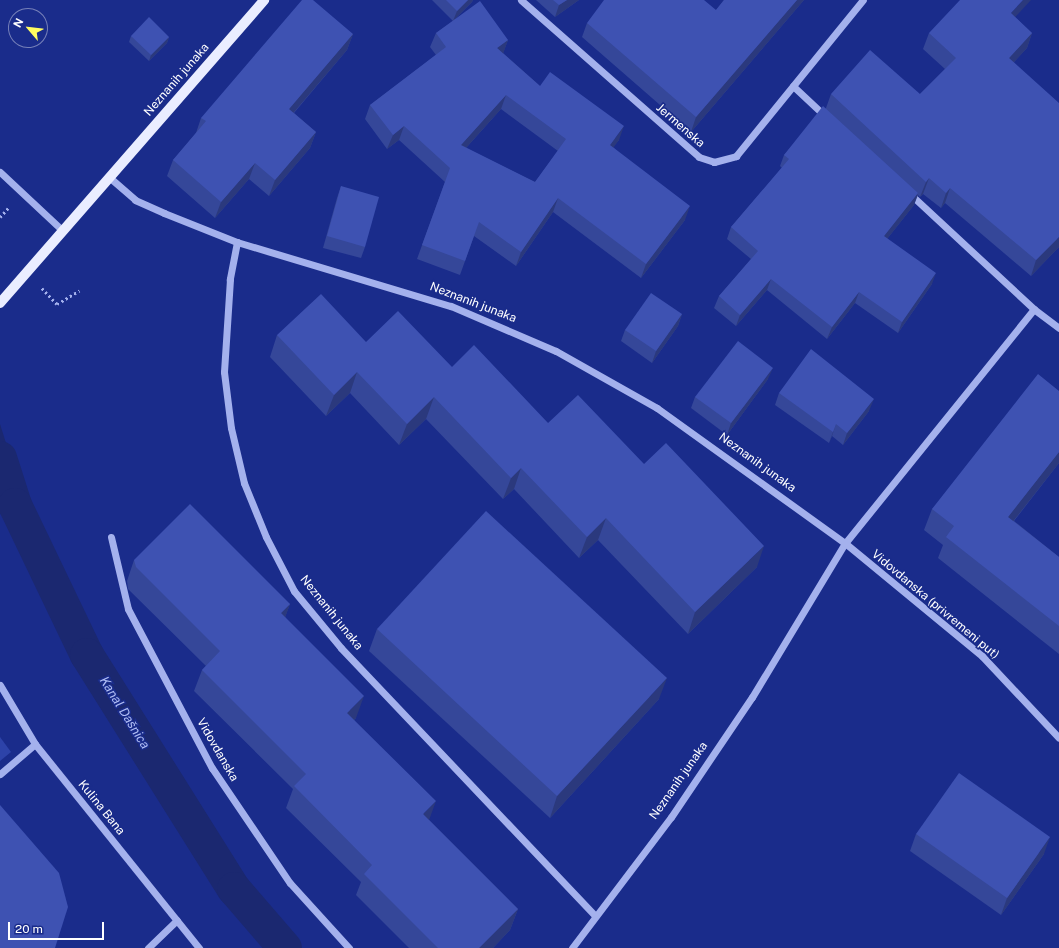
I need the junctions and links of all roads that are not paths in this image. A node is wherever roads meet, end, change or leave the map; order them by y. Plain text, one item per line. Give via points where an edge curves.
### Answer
1 (264, 0) edge
2 (521, 0) edge
3 (863, 0) edge
4 (793, 86) junction
5 (833, 123) edge
6 (0, 172) edge
7 (109, 176) junction
8 (902, 187) edge
9 (63, 231) junction
10 (237, 242) junction
11 (4, 295) edge
12 (0, 302) edge
13 (1034, 309) junction
14 (1059, 328) edge
15 (111, 537) dead end
16 (845, 543) junction
17 (0, 686) edge
18 (0, 695) edge
19 (11, 707) junction
20 (1059, 738) edge
21 (35, 744) junction
22 (0, 774) edge
23 (595, 916) junction
24 (176, 920) junction
25 (148, 948) edge
26 (199, 948) edge
27 (349, 948) edge
28 (572, 948) edge

1 - 7 main road, Neznanih junaka
2 - 4 street, Jermenska via 699,157 714,162 736,156
3 - 4 street, Jermenska
4 - 5 street
6 - 9 street
7 - 9 main road, Neznanih junaka
7 - 10 street, Neznanih junaka via 135,200
8 - 13 street
9 - 11 main road, Neznanih junaka
10 - 16 street, Neznanih junaka via 450,306 556,351 657,408
10 - 23 street, Neznanih junaka via 230,279 224,372 229,414 244,484 294,592 341,648
11 - 12 main road, Neznanih junaka
13 - 14 street
13 - 16 street
15 - 27 street, Vidovdanska via 128,609 212,768 290,883
16 - 20 street, Vidovdanska (privremeni put) via 982,656
16 - 23 street, Neznanih junaka via 743,710 671,817
17 - 19 street
18 - 19 street
19 - 21 street, Kulina Bana
21 - 22 street
21 - 24 street, Kulina Bana
23 - 28 street, Neznanih junaka
24 - 25 street
24 - 26 street, Kulina Bana

